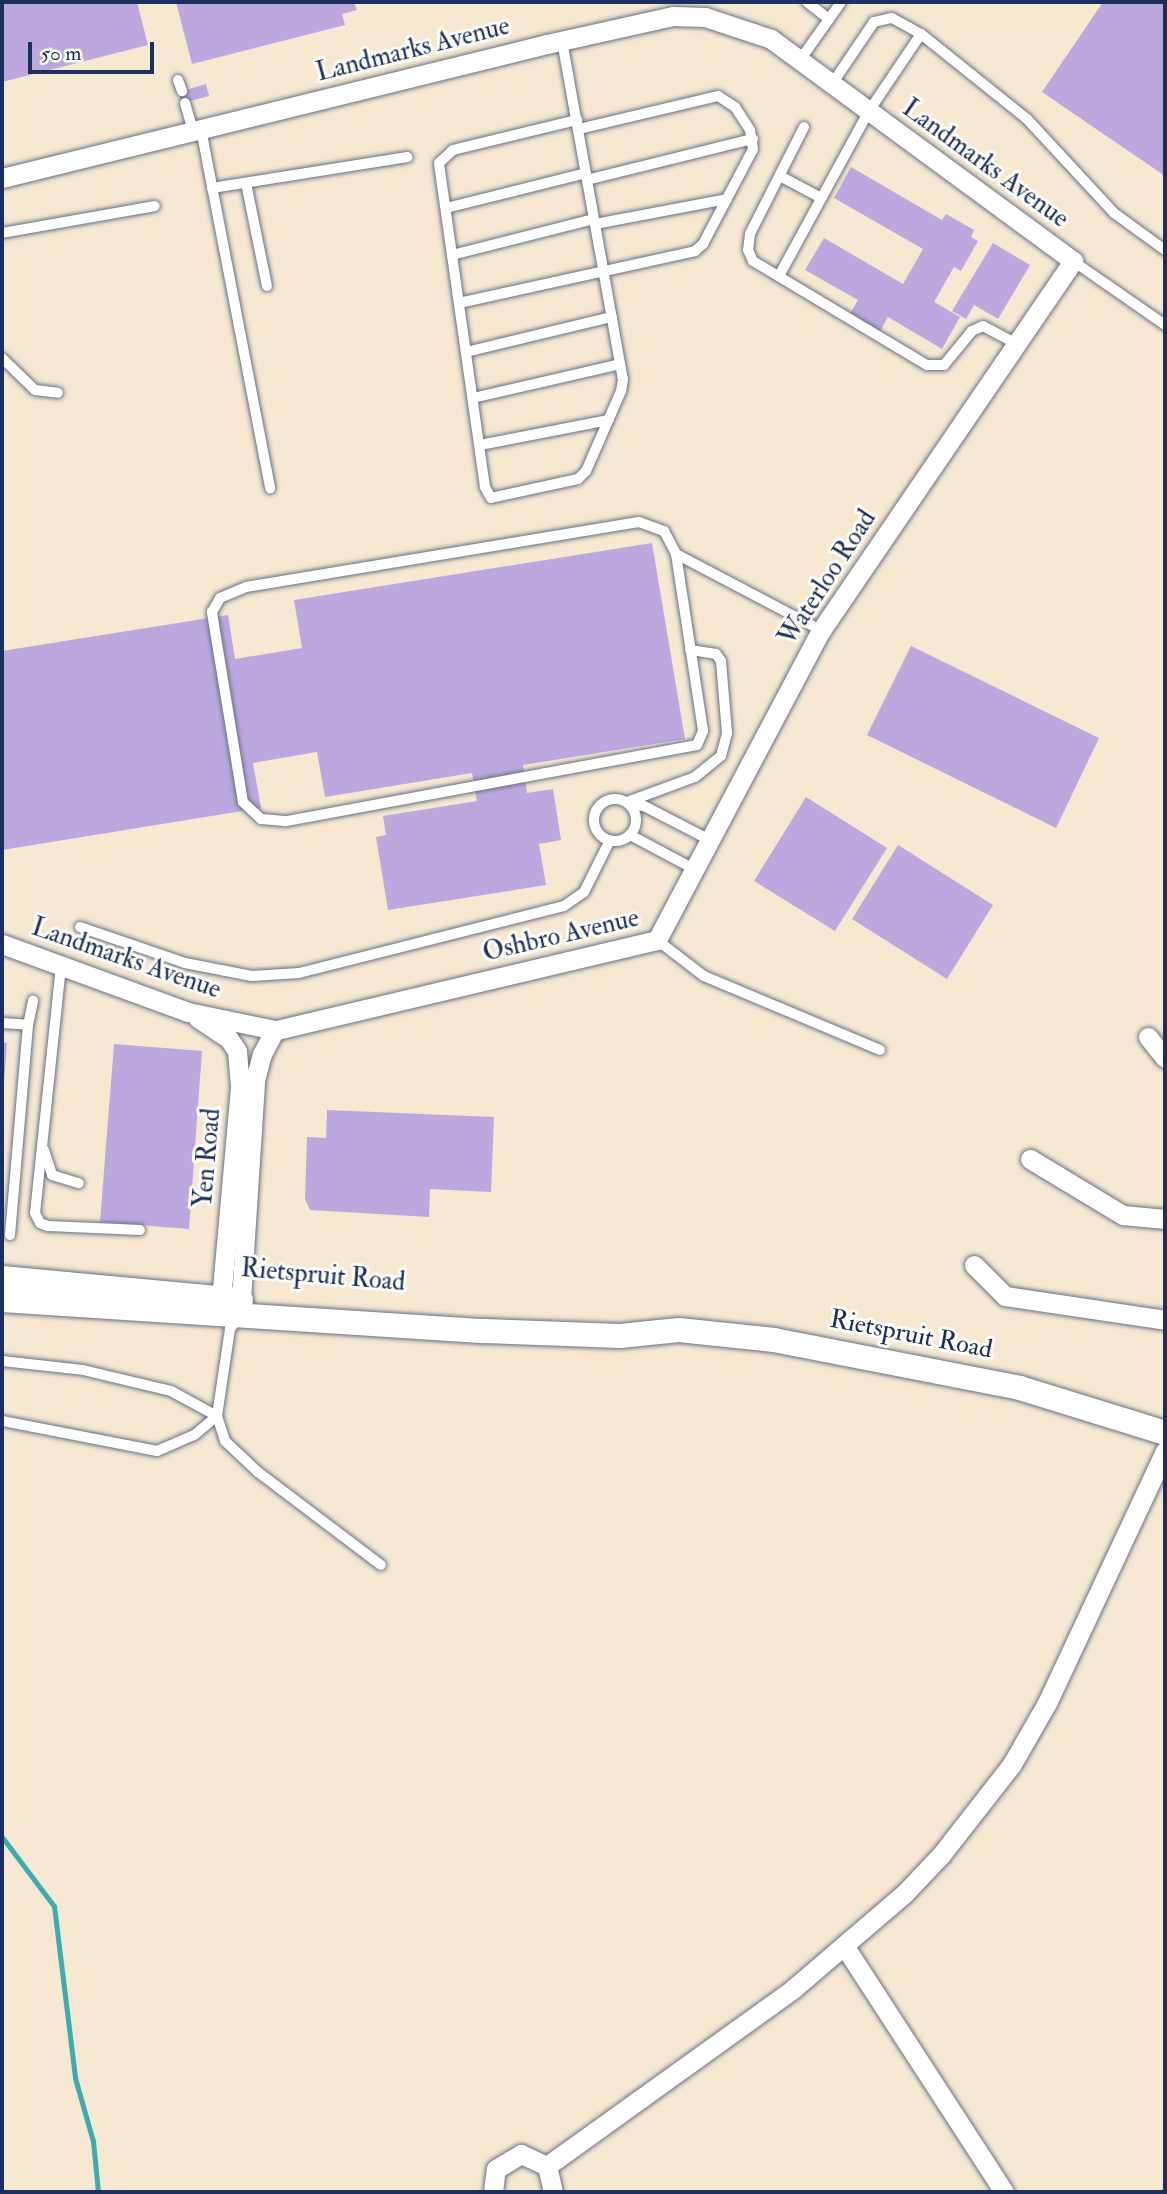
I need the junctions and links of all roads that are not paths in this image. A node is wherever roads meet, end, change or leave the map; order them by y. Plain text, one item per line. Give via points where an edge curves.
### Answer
1 (807, 2) edge
2 (841, 2) edge
3 (829, 19) junction
4 (921, 34) junction
5 (562, 41) junction
6 (800, 60) junction
7 (832, 84) junction
8 (185, 103) dead end
9 (869, 111) junction
10 (578, 125) junction
11 (804, 127) dead end
12 (197, 130) junction
13 (753, 139) junction
14 (408, 157) dead end
15 (587, 176) junction
16 (780, 176) junction
17 (2, 178) edge
18 (246, 183) junction
19 (212, 188) junction
20 (821, 198) junction
21 (727, 199) junction
22 (155, 206) dead end
23 (446, 208) junction
24 (595, 222) junction
25 (2, 233) edge
26 (1165, 250) edge
27 (452, 255) junction
28 (1073, 261) junction
29 (603, 271) junction
30 (779, 276) junction
31 (267, 286) dead end
32 (459, 303) junction
33 (612, 317) junction
34 (1165, 325) edge
35 (1018, 344) junction
36 (466, 352) junction
37 (2, 358) edge
38 (620, 364) junction
39 (58, 393) dead end
40 (473, 398) junction
41 (609, 420) junction
42 (480, 446) junction
43 (270, 488) dead end
44 (676, 554) junction
45 (821, 630) junction
46 (690, 650) junction
47 (629, 804) junction
48 (630, 835) junction
49 (610, 840) junction
50 (710, 840) junction
51 (694, 869) junction
52 (80, 927) dead end
53 (657, 940) junction
54 (2, 944) edge
55 (61, 966) junction
56 (33, 1001) dead end
57 (188, 1012) junction
58 (2, 1023) edge
59 (28, 1025) junction
60 (275, 1030) junction
61 (1148, 1037) dead end
62 (880, 1050) dead end
63 (1165, 1058) edge
64 (43, 1143) junction
65 (1030, 1159) dead end
66 (79, 1183) dead end
67 (1165, 1219) edge
68 (140, 1230) dead end
69 (10, 1235) dead end
70 (974, 1265) dead end
71 (2, 1278) edge
72 (2, 1300) edge
73 (231, 1311) junction
74 (1165, 1320) edge
75 (2, 1362) edge
76 (217, 1416) junction
77 (2, 1421) edge
78 (1165, 1433) edge
79 (1165, 1451) edge
80 (381, 1565) dead end
81 (845, 1947) junction
82 (547, 2166) junction
83 (493, 2192) edge
84 (553, 2192) edge
85 (1004, 2192) edge

1 - 3 lane
2 - 3 lane
3 - 6 lane
4 - 7 lane via 883,17 874,22
4 - 9 lane
4 - 26 lane via 1027,119 1114,213
5 - 6 street, Landmarks Avenue via 673,16 705,17 744,27
5 - 10 lane
5 - 12 street, Landmarks Avenue
6 - 7 street, Landmarks Avenue
7 - 9 street, Landmarks Avenue
8 - 12 lane
9 - 20 lane
9 - 28 street, Landmarks Avenue
10 - 13 lane via 718,96 735,107
10 - 15 lane
10 - 23 lane via 444,155 439,163
11 - 16 lane
12 - 17 street, Landmarks Avenue
12 - 19 lane
13 - 15 lane
13 - 21 lane via 754,149
14 - 18 lane
15 - 23 lane
15 - 24 lane
16 - 20 lane
16 - 30 lane via 750,234 748,250 753,261
18 - 19 lane
18 - 31 lane
19 - 43 lane
20 - 30 lane
21 - 24 lane
21 - 29 lane via 695,251
22 - 25 lane
23 - 27 lane
24 - 27 lane
24 - 29 lane
27 - 32 lane
28 - 34 lane, Landmarks Avenue
28 - 35 street, Waterloo Road
29 - 32 lane
29 - 33 lane
30 - 35 lane via 927,365 944,365 972,331 983,326
32 - 36 lane
33 - 36 lane
33 - 38 lane
35 - 45 street, Waterloo Road
36 - 40 lane
37 - 39 lane via 35,390
38 - 40 lane
38 - 41 lane via 621,391
40 - 42 lane
41 - 42 lane
41 - 42 lane via 578,479 500,499 491,498 485,487
44 - 45 lane
44 - 46 lane
44 - 46 lane via 664,531 639,522 246,587 220,598 212,612 243,802 261,819 285,821 684,751 697,745 704,731
45 - 50 street, Waterloo Road
46 - 47 lane via 716,654 721,661 727,733 721,755 695,777
47 - 48 lane via 636,817
47 - 49 lane via 608,800 595,814 596,827
47 - 50 lane via 644,806
48 - 49 lane
48 - 51 lane
49 - 52 lane via 584,892 572,902 299,973 252,976 199,966
50 - 51 street, Waterloo Road
51 - 53 street, Waterloo Road
53 - 60 street, Oshbro Avenue
53 - 62 lane, Oshbro Avenue via 704,976
54 - 55 street, Landmarks Avenue
55 - 57 street, Landmarks Avenue
55 - 64 lane
56 - 59 lane
57 - 60 street, Landmarks Avenue
57 - 73 street, Yen Road via 219,1032 237,1051 240,1087
58 - 59 lane
59 - 69 lane
60 - 73 street, Yen Road via 262,1054 256,1080
61 - 63 street
64 - 66 lane via 52,1175
64 - 68 lane via 35,1213 40,1223
65 - 67 street via 1123,1215
70 - 74 street via 1005,1296
71 - 73 street, Rietspruit Road
72 - 73 street, Rietspruit Road
73 - 76 lane, Yen Road
73 - 78 street, Rietspruit Road via 598,1324 639,1333 679,1329 884,1358 1020,1388
75 - 76 lane via 83,1370 172,1391
76 - 77 lane via 194,1435 157,1451
76 - 80 lane via 225,1441 240,1458
79 - 81 street via 1047,1703 1012,1763 941,1855
81 - 82 street
81 - 85 street
82 - 83 street via 531,2155 511,2157 496,2169
82 - 84 street

